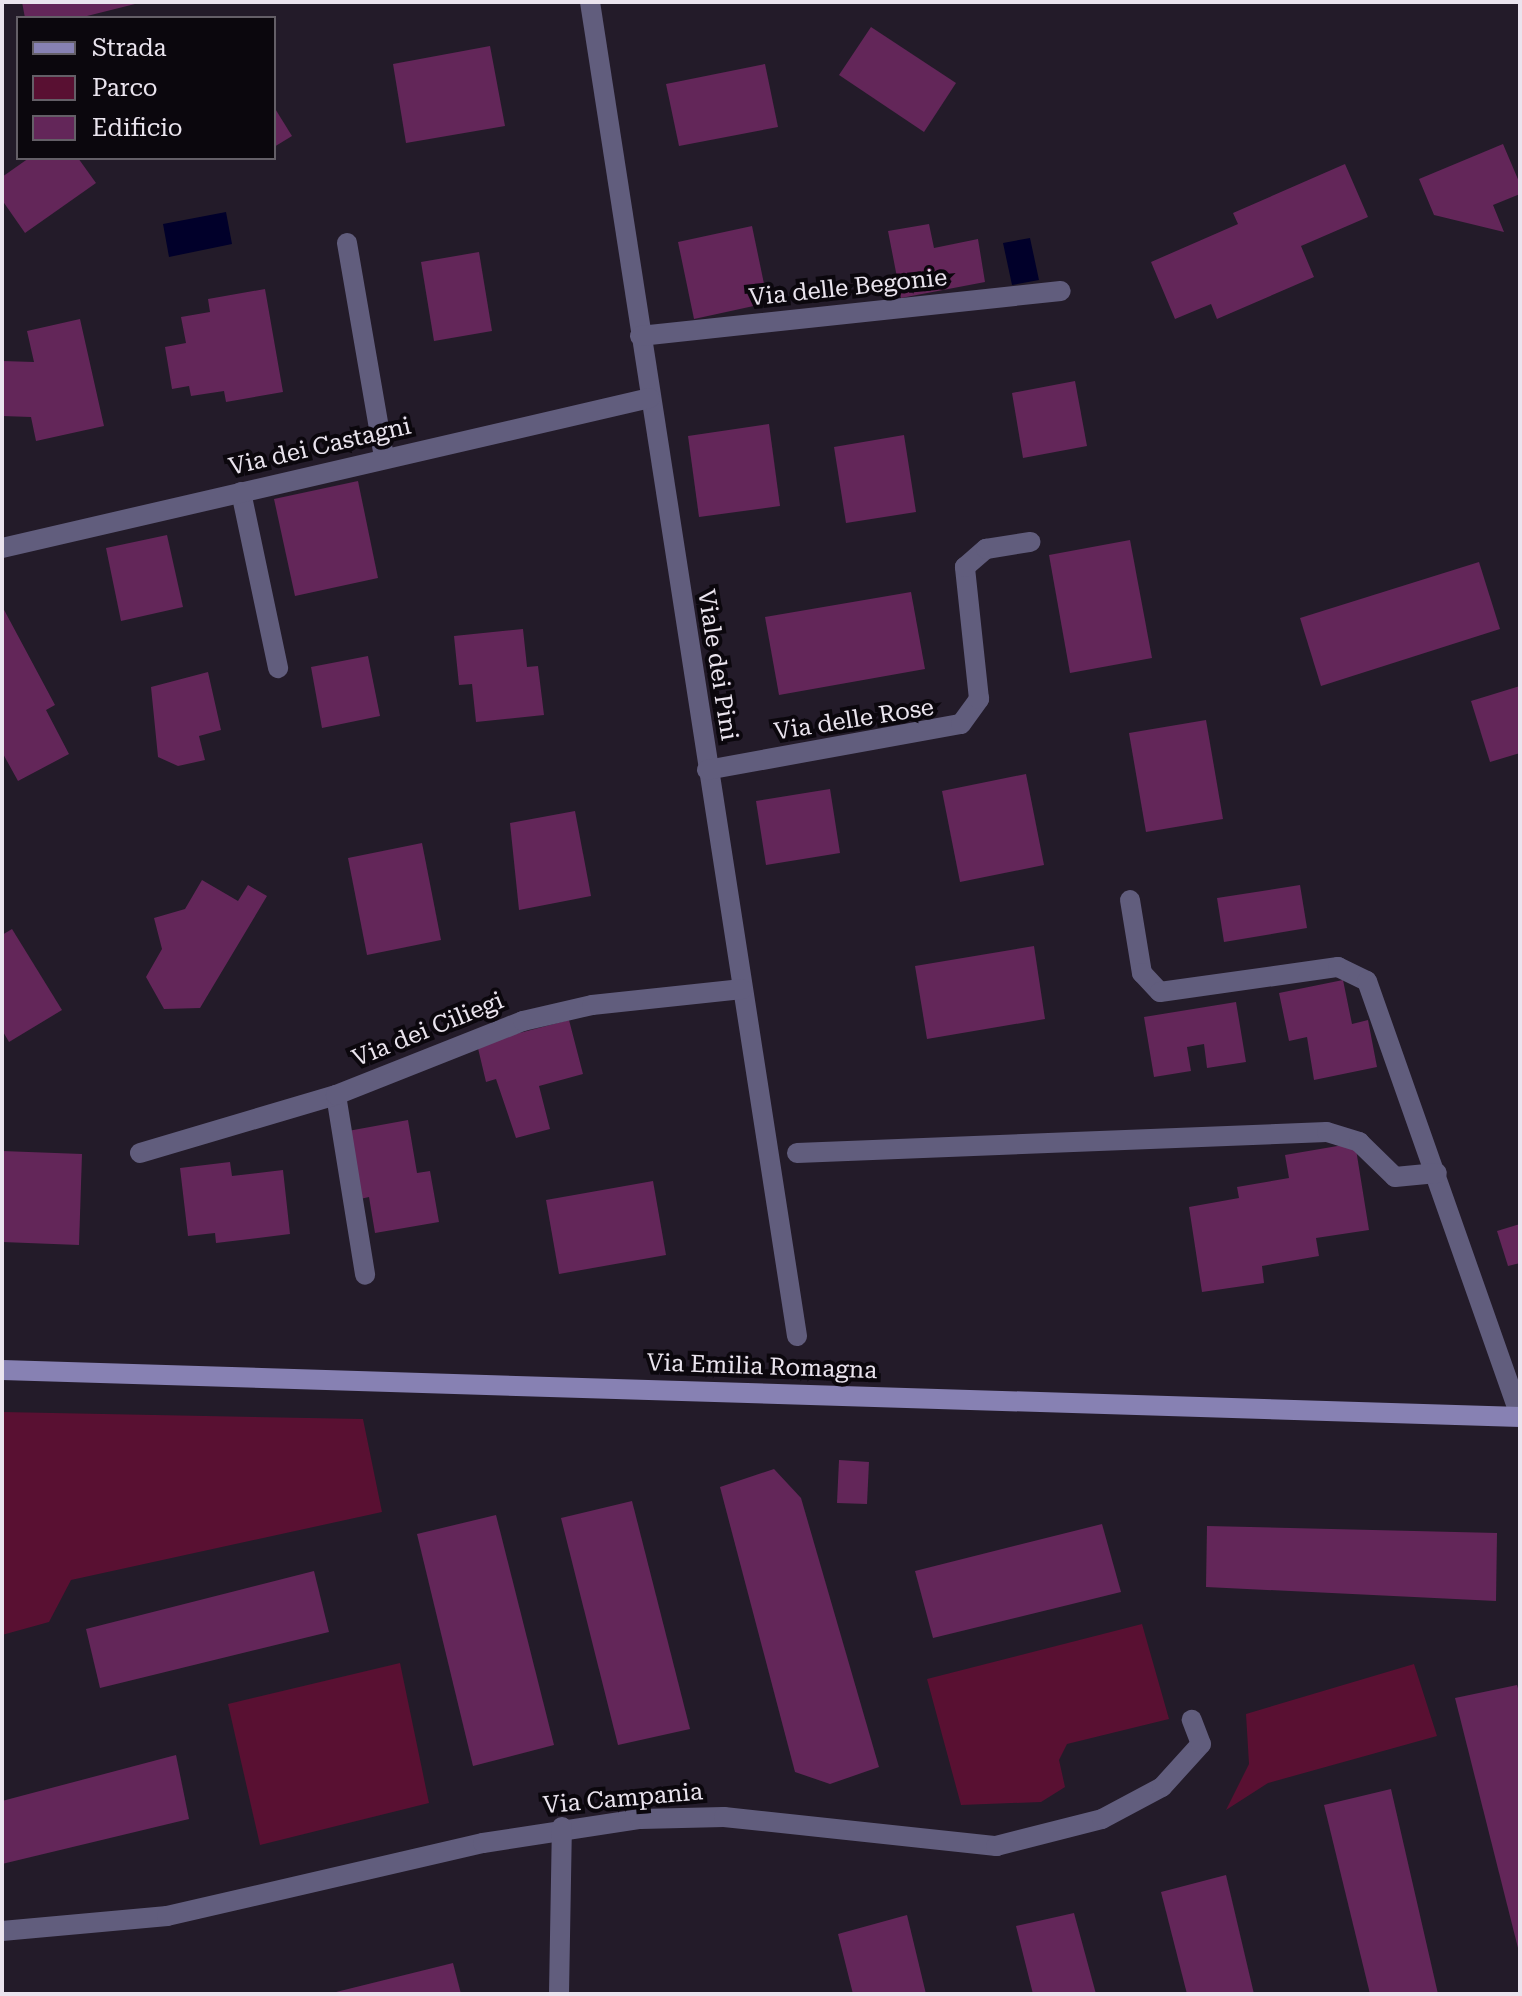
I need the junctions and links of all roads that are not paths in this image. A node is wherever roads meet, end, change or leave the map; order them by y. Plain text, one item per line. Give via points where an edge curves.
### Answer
1 (590, 2) edge
2 (347, 243) dead end
3 (1061, 291) dead end
4 (640, 336) junction
5 (650, 398) junction
6 (384, 458) junction
7 (241, 492) junction
8 (1030, 542) dead end
9 (2, 548) edge
10 (278, 668) dead end
11 (707, 770) junction
12 (1130, 900) dead end
13 (742, 989) junction
14 (336, 1095) junction
15 (140, 1153) dead end
16 (797, 1153) dead end
17 (1437, 1173) junction
18 (365, 1275) dead end
19 (797, 1336) dead end
20 (2, 1370) edge
21 (1520, 1416) edge
22 (1192, 1720) dead end
23 (562, 1827) junction
24 (2, 1931) edge
25 (559, 1994) edge

1 - 4 street, Viale dei Pini
2 - 6 street
3 - 4 street, Via delle Begonie
4 - 5 street, Viale dei Pini
5 - 6 street, Via dei Castagni
5 - 11 street, Viale dei Pini
6 - 7 street, Via dei Castagni
7 - 9 street, Via dei Castagni
7 - 10 street
8 - 11 street, Via delle Rose via 986,549 965,567 979,699 961,724
11 - 13 street, Viale dei Pini
12 - 17 street via 1142,973 1160,992 1328,968 1359,973 1380,1003
13 - 14 street, Via dei Ciliegi via 548,1014
13 - 19 street, Viale dei Pini
14 - 15 street, Via dei Ciliegi
14 - 18 street
16 - 17 street via 1327,1132 1359,1142 1395,1177
17 - 21 street
20 - 21 main road, Via Emilia Romagna
22 - 23 street, Via Campania via 1201,1744 1162,1787 1102,1819 996,1846 706,1815
23 - 24 street, Via Campania via 180,1914
23 - 25 street via 554,1953

